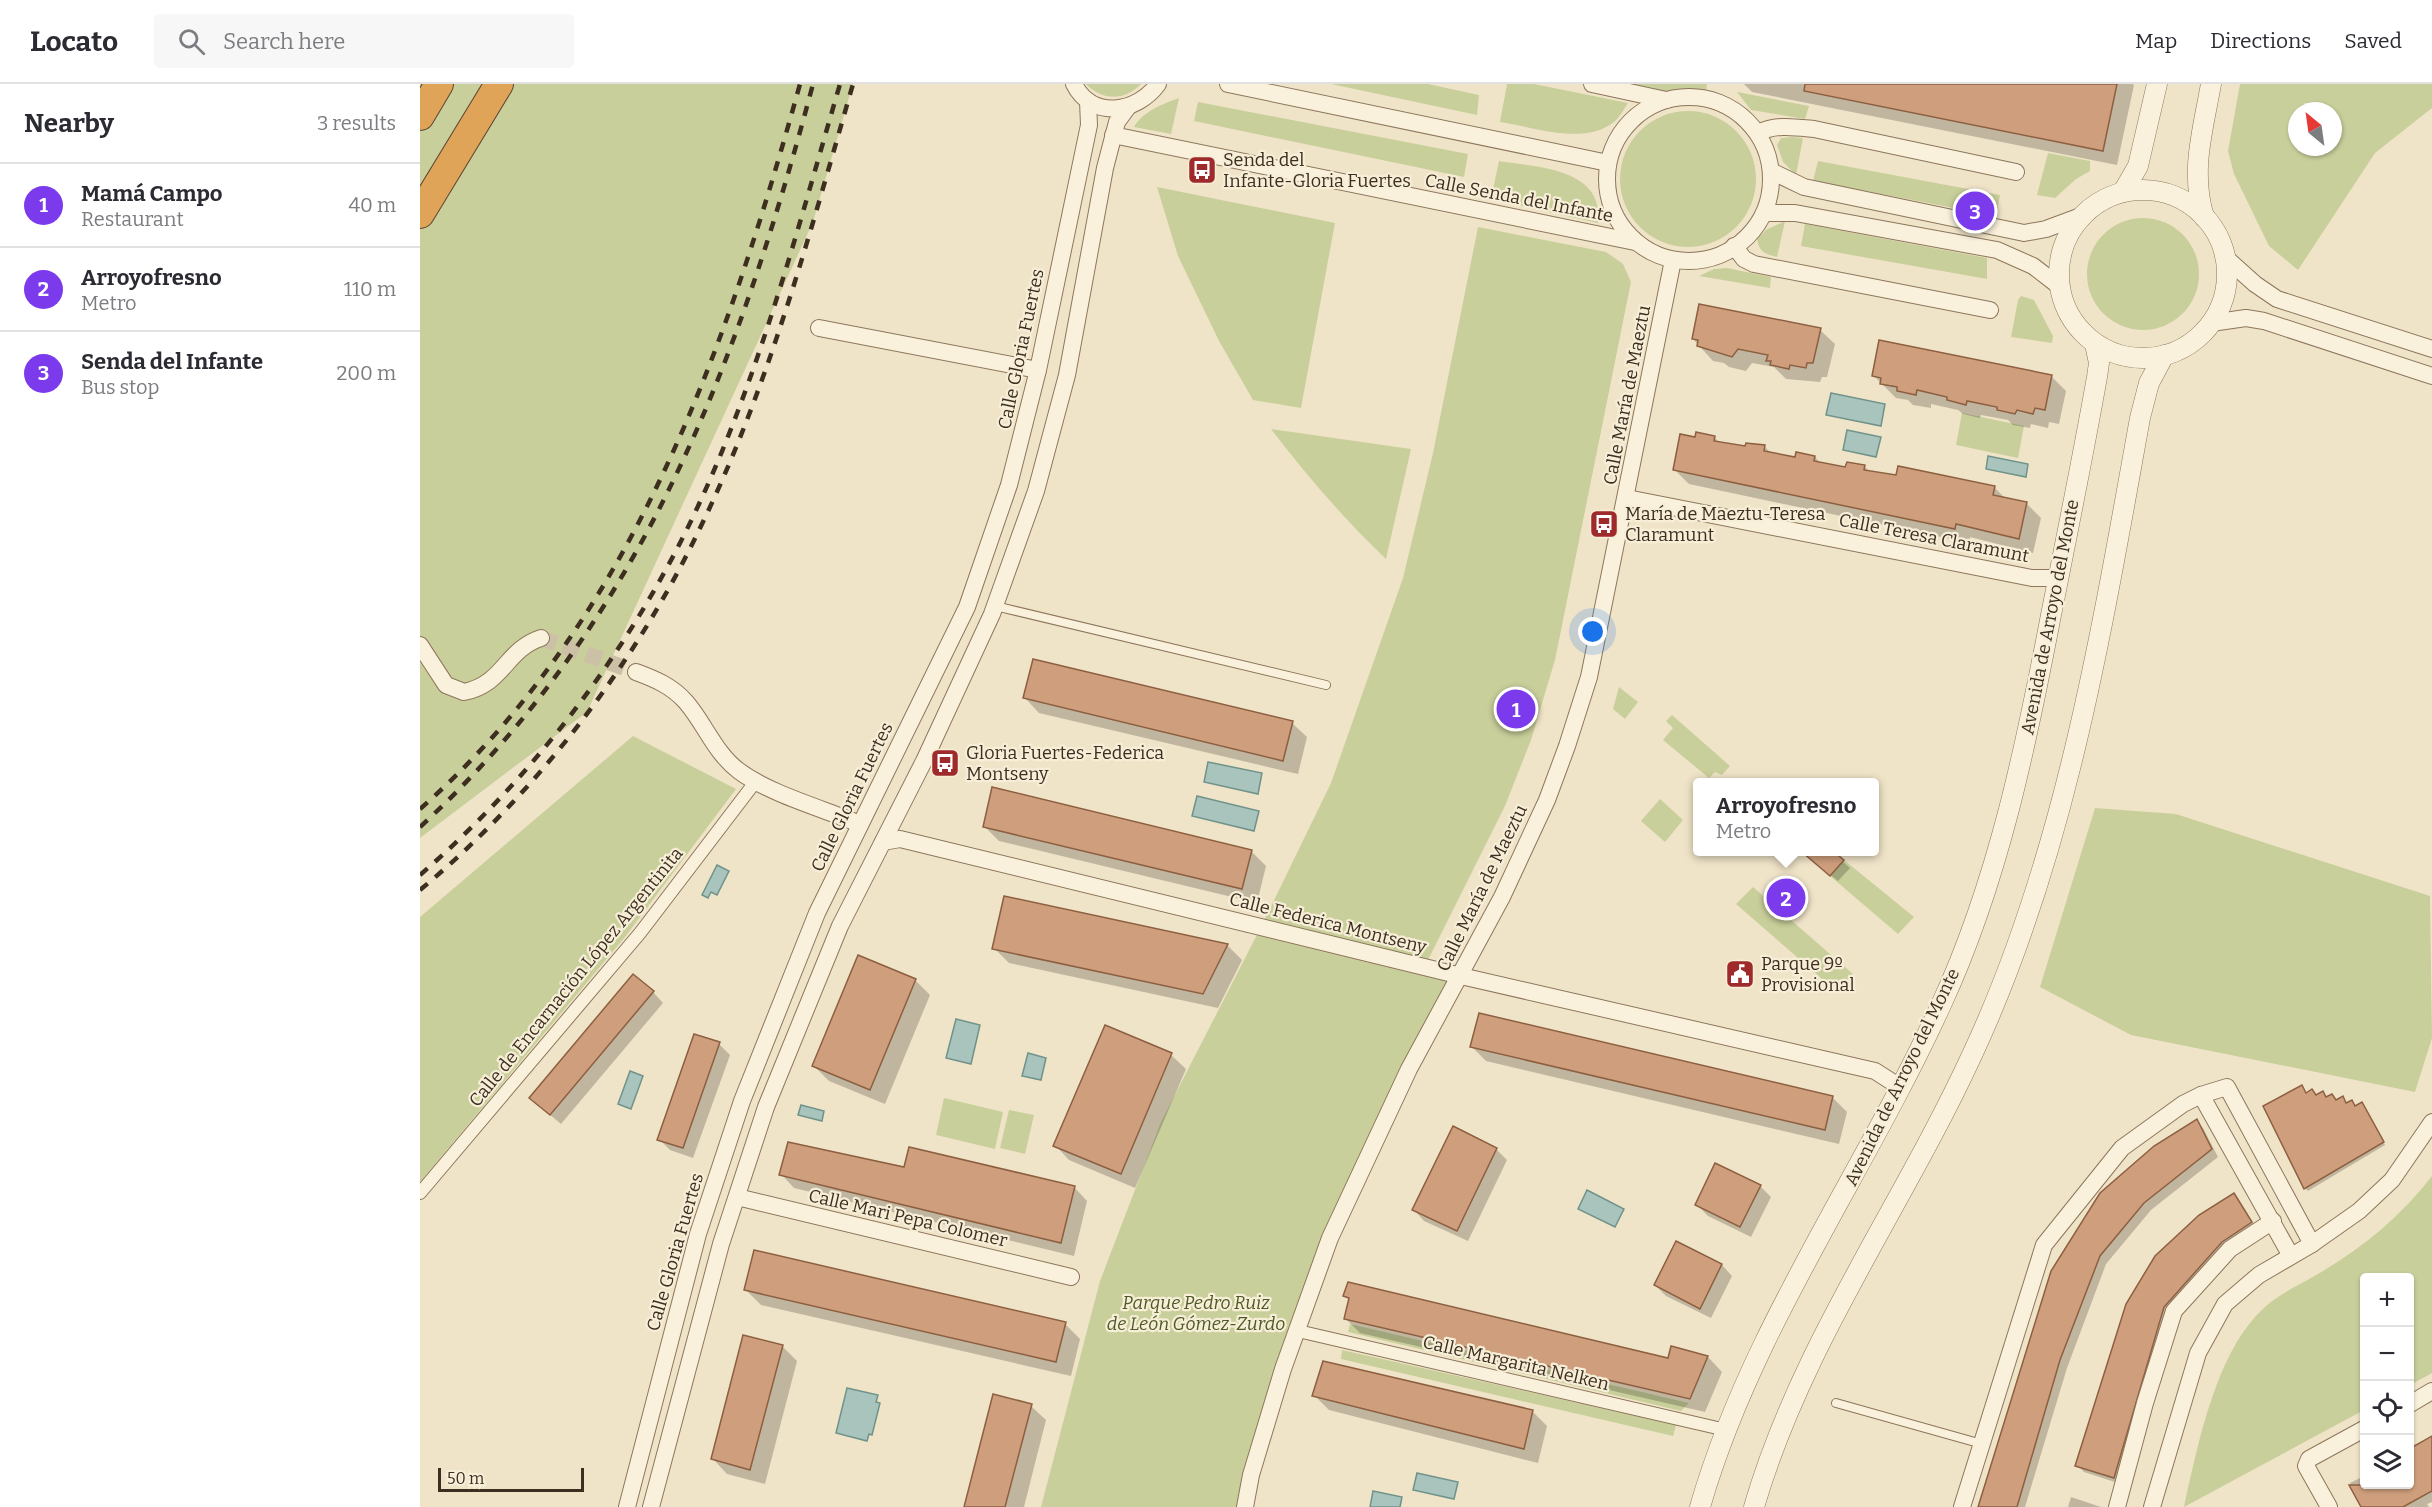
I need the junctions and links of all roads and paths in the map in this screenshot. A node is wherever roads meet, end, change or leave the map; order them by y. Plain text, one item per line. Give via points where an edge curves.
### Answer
1 (439, 84) edge
2 (499, 84) edge
3 (1074, 84) edge
4 (1158, 84) edge
5 (1228, 84) edge
6 (1592, 84) edge
7 (2157, 84) edge
8 (2211, 84) edge
9 (1706, 91) edge
10 (1666, 100) junction
11 (1088, 101) junction
12 (1128, 107) junction
13 (420, 116) edge
14 (1758, 133) junction
15 (1113, 135) junction
16 (1608, 164) junction
17 (1772, 171) junction
18 (2016, 172) dead end
19 (2124, 192) junction
20 (1764, 213) junction
21 (420, 214) edge
22 (2081, 216) junction
23 (2204, 216) junction
24 (1635, 242) junction
25 (1734, 246) junction
26 (2225, 257) junction
27 (1673, 260) junction
28 (2059, 286) junction
29 (1990, 310) dead end
30 (2211, 323) junction
31 (819, 328) dead end
32 (2095, 344) junction
33 (2432, 349) edge
34 (2164, 355) junction
35 (1038, 370) junction
36 (2432, 376) edge
37 (1627, 498) junction
38 (2058, 578) junction
39 (995, 606) junction
40 (541, 638) dead end
41 (420, 645) edge
42 (636, 672) tunnel mouth
43 (1326, 685) dead end
44 (756, 781) junction
45 (860, 824) junction
46 (883, 842) junction
47 (1461, 976) junction
48 (1900, 1088) junction
49 (2201, 1095) junction
50 (2432, 1122) edge
51 (420, 1193) edge
52 (737, 1197) junction
53 (2273, 1221) junction
54 (2312, 1244) junction
55 (2291, 1256) junction
56 (1071, 1277) dead end
57 (1298, 1331) junction
58 (2432, 1391) edge
59 (2414, 1401) edge
60 (1836, 1403) dead end
61 (1726, 1430) junction
62 (2360, 1431) edge
63 (1982, 1444) junction
64 (627, 1507) edge
65 (651, 1507) edge
66 (1245, 1507) edge
67 (1700, 1507) edge
68 (1754, 1507) edge
69 (1962, 1507) edge
70 (2117, 1507) edge
71 (2152, 1507) edge
72 (2329, 1507) edge

1 - 13 highway
2 - 21 highway
3 - 11 street
4 - 12 street
5 - 16 street
6 - 10 street
7 - 19 street via 2138,166
8 - 23 street via 2196,172 2196,192
9 - 10 street
9 - 14 street
10 - 16 street via 1646,109 1628,124
11 - 12 street via 1101,108
11 - 35 street, Calle Gloria Fuertes via 1089,125
12 - 15 street
14 - 17 street
14 - 18 street via 1767,128 1814,129
15 - 24 street, Calle Senda del Infante
15 - 39 street via 1067,375 1036,491
16 - 24 street via 1611,206
17 - 20 street
17 - 22 street via 1804,187 2024,233
19 - 22 street
19 - 23 street via 2140,189 2165,193
20 - 25 street via 1752,232
20 - 28 street via 1795,213 1997,250 2033,266
22 - 28 street via 2060,257
23 - 26 street
24 - 27 street
25 - 27 street via 1716,257
25 - 29 street via 1754,264
26 - 30 street via 2227,280
26 - 33 street via 2277,299
27 - 37 street, Calle María de Maeztu
28 - 32 street via 2080,330
30 - 34 street via 2190,343
30 - 36 street via 2246,318 2264,321
31 - 35 street
32 - 34 street via 2133,357
32 - 38 street, Avenida de Arroyo del Monte via 2098,370
34 - 68 street via 2149,383 2140,418 2089,683 2054,835 2014,956 1972,1057 1802,1381
35 - 45 street, Calle Gloria Fuertes via 1009,486 967,607
37 - 38 street, Calle Teresa Claramunt via 2023,576
37 - 47 street, Calle María de Maeztu via 1589,677 1567,746 1529,841
38 - 48 street, Avenida de Arroyo del Monte via 2008,813 1946,994
39 - 43 lane
39 - 46 street
40 - 41 street via 527,642 488,684 464,692 446,685
42 - 44 street via 664,683 686,702 719,752
44 - 45 street
44 - 51 street, Calle de Encarnación López Argentinita via 640,933
45 - 64 street, Calle Gloria Fuertes via 817,913 742,1101 698,1234
46 - 47 street, Calle Federica Montseny via 900,839
46 - 52 street via 832,946 766,1107
47 - 48 street, Calle Federica Montseny via 1875,1071
47 - 57 street, Calle María de Maeztu via 1409,1069 1330,1238
48 - 61 street, Avenida de Arroyo del Monte via 1757,1359
49 - 53 street
49 - 54 street via 2227,1087
49 - 63 street via 2122,1148 2043,1245
50 - 54 street via 2392,1180 2359,1211
52 - 56 street, Calle Mari Pepa Colomer
52 - 65 street
53 - 55 street
53 - 70 street via 2230,1249 2174,1311
54 - 55 street
55 - 71 street via 2259,1275 2225,1304 2198,1353
57 - 61 street, Calle Margarita Nelken
57 - 66 street, Calle María de Maeztu via 1251,1475
58 - 59 street
60 - 63 lane
61 - 67 street, Avenida de Arroyo del Monte
62 - 72 street via 2309,1459 2306,1466
63 - 69 street

